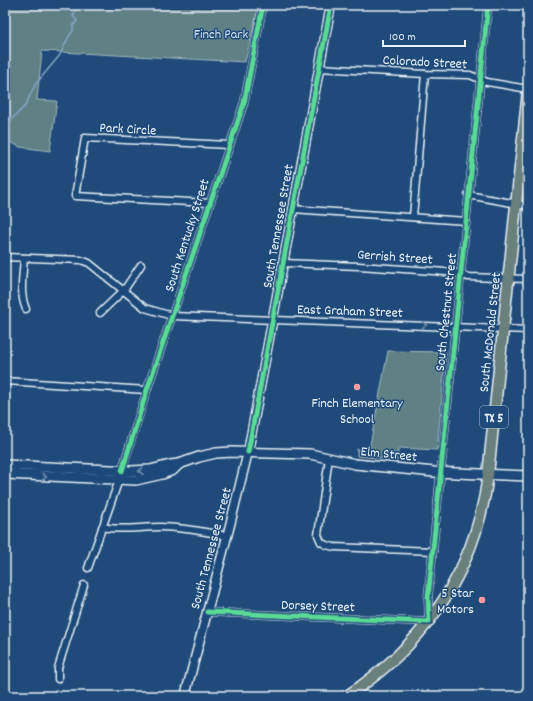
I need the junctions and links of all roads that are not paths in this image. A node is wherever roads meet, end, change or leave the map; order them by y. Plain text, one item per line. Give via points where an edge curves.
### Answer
1 (263, 5) edge
2 (331, 5) edge
3 (488, 5) edge
4 (319, 68) junction
5 (425, 74) junction
6 (480, 79) junction
7 (528, 90) edge
8 (229, 146) junction
9 (468, 195) junction
10 (209, 203) junction
11 (516, 204) junction
12 (528, 206) edge
13 (292, 209) junction
14 (413, 217) junction
15 (466, 221) junction
16 (5, 257) edge
17 (24, 258) junction
18 (283, 262) junction
19 (141, 265) dead end
20 (461, 275) junction
21 (508, 279) junction
22 (528, 279) edge
23 (124, 290) junction
24 (26, 310) dead end
25 (100, 313) dead end
26 (172, 316) junction
27 (273, 319) junction
28 (456, 326) junction
29 (504, 329) junction
30 (528, 330) edge
31 (5, 381) edge
32 (147, 390) junction
33 (248, 452) junction
34 (329, 458) junction
35 (179, 464) junction
36 (5, 465) edge
37 (122, 471) junction
38 (442, 473) junction
39 (5, 474) edge
40 (488, 475) junction
41 (528, 476) edge
42 (119, 480) junction
43 (102, 527) junction
44 (228, 536) junction
45 (433, 551) junction
46 (88, 568) dead end
47 (84, 584) dead end
48 (207, 612) junction
49 (429, 622) junction
50 (58, 679) dead end
51 (185, 696) edge
52 (347, 696) edge

1 - 8 street, South Kentucky Street via 244,103
2 - 4 street, South Tennessee Street
3 - 6 street, South Chestnut Street
4 - 5 street, Colorado Street
4 - 13 street, South Tennessee Street
5 - 6 street, Colorado Street via 470,75
5 - 14 street
6 - 7 street, Colorado Street
6 - 9 street, South Chestnut Street
7 - 11 main road, South McDonald Street / TX 5
8 - 10 street, South Kentucky Street
8 - 10 street, Park Circle via 85,138 75,196
9 - 11 street
9 - 15 street, South Chestnut Street
10 - 26 street, South Kentucky Street
11 - 12 street
11 - 21 main road, South McDonald Street / TX 5
13 - 14 street
13 - 18 street, South Tennessee Street
14 - 15 street
15 - 20 street, South Chestnut Street
16 - 17 street, East Graham Street
17 - 23 street, East Graham Street via 81,260 95,267
17 - 24 street via 22,294
18 - 20 street, Gerrish Street via 433,270
18 - 27 street, South Tennessee Street
19 - 23 street
20 - 21 street, Gerrish Street
20 - 28 street, South Chestnut Street
21 - 22 street, Gerrish Street
21 - 29 main road, South McDonald Street / TX 5
23 - 25 street
23 - 26 street, East Graham Street via 145,308
26 - 27 street, East Graham Street
26 - 32 street, South Kentucky Street
27 -> 28 street, East Graham Street
27 - 33 street, South Tennessee Street
28 - 29 street, East Graham Street
28 - 38 street, South Chestnut Street
29 - 30 street, East Graham Street
29 - 40 main road, South McDonald Street / TX 5
31 - 32 street
32 - 37 street, South Kentucky Street
33 - 34 main road, Elm Street via 305,454
33 - 35 main road, Elm Street via 210,454
33 - 44 street, South Tennessee Street
34 - 38 main road, Elm Street via 355,464
34 - 45 street via 318,535 321,542 334,547
35 -> 37 main road via 150,470
35 - 42 main road via 173,470 156,476
36 - 37 main road
37 - 42 street, South Kentucky Street
38 - 40 main road, Elm Street
38 - 45 street, South Chestnut Street
39 -> 42 main road
40 - 41 main road, Elm Street
40 - 49 main road, South McDonald Street / TX 5 via 481,516 469,552 453,586
42 - 43 street, South Kentucky Street
43 - 44 street via 178,528
43 - 46 street, South Kentucky Street
44 - 48 street, South Tennessee Street
45 - 49 street, South Chestnut Street
47 - 50 street via 58,668
48 - 49 street, Dorsey Street
48 - 51 street, South Tennessee Street
49 - 52 main road, South McDonald Street / TX 5 via 391,662

